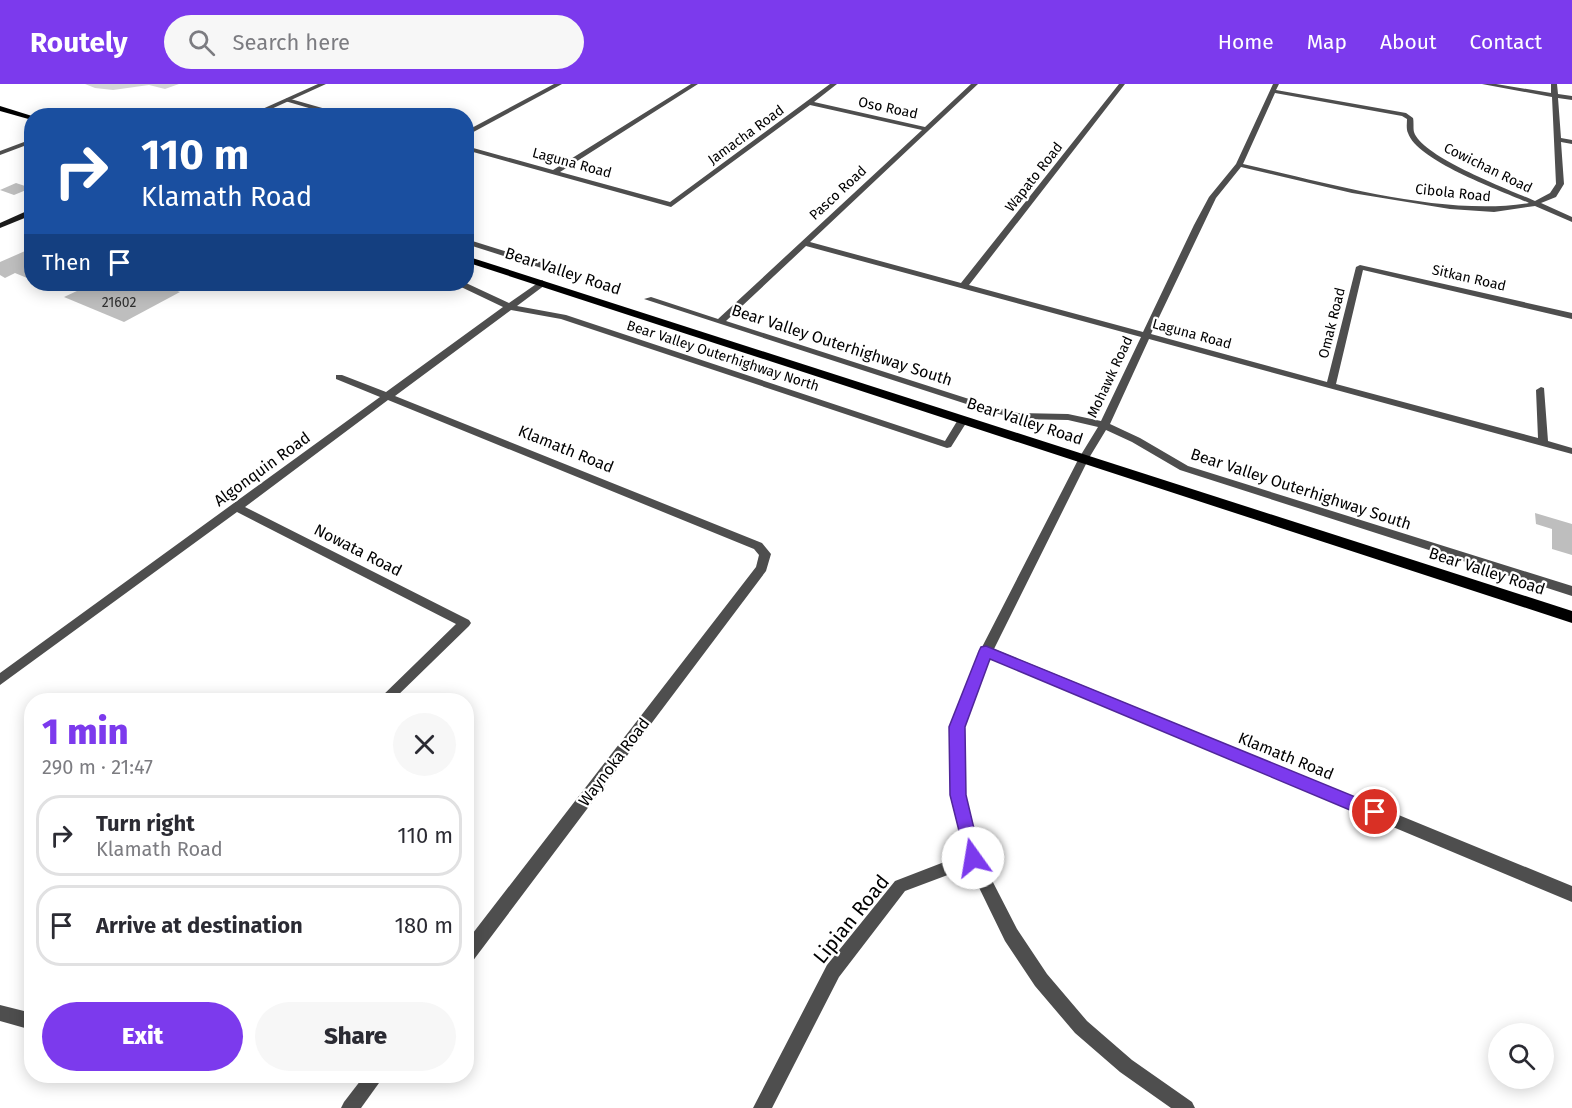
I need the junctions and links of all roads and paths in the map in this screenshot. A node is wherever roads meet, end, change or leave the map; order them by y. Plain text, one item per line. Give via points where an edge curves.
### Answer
1 (323, 84) edge
2 (559, 84) edge
3 (695, 84) edge
4 (834, 84) edge
5 (975, 84) edge
6 (1122, 84) edge
7 (1485, 84) edge
8 (1554, 84) edge
9 (1275, 87) edge
10 (1555, 96) junction
11 (1572, 99) edge
12 (287, 100) junction
13 (809, 103) junction
14 (0, 108) edge
15 (268, 108) edge
16 (316, 108) edge
17 (24, 116) edge
18 (927, 129) junction
19 (474, 130) edge
20 (1558, 140) junction
21 (1572, 142) edge
22 (24, 144) edge
23 (474, 150) edge
24 (0, 153) edge
25 (1239, 165) junction
26 (555, 172) junction
27 (1535, 204) junction
28 (671, 205) joint
29 (24, 210) edge
30 (24, 216) edge
31 (0, 220) edge
32 (1572, 220) edge
33 (0, 226) edge
34 (805, 243) junction
35 (474, 244) edge
36 (474, 262) edge
37 (1360, 267) joint
38 (579, 277) dead end
39 (542, 283) junction
40 (964, 285) junction
41 (474, 290) edge
42 (648, 299) dead end
43 (510, 307) junction
44 (1572, 316) edge
45 (720, 322) junction
46 (1146, 335) junction
47 (339, 377) dead end
48 (1331, 385) junction
49 (1541, 390) dead end
50 (387, 397) junction
51 (963, 420) junction
52 (1104, 425) junction
53 (1543, 443) junction
54 (1572, 451) edge
55 (1084, 458) junction
56 (236, 507) junction
57 (762, 568) joint
58 (1572, 591) edge
59 (1572, 617) edge
60 (986, 651) junction
61 (0, 680) edge
62 (392, 693) edge
63 (973, 858) junction
64 (1572, 894) edge
65 (474, 946) edge
66 (0, 1013) edge
67 (24, 1020) edge
68 (370, 1083) edge
69 (350, 1108) edge
70 (762, 1108) edge
71 (1186, 1108) edge

1 - 12 street
2 - 19 street
3 - 26 street
4 - 13 street, Jamacha Road
5 - 18 street, Pasco Road
6 - 40 street, Wapato Road
7 - 10 street
8 - 10 street, Cibola Road
9 - 25 street, Mohawk Road
9 - 27 street, Cowichan Road via 1404,114 1410,118 1411,133 1419,144 1448,165
10 - 11 street
10 - 20 street, Cibola Road
12 - 15 street
12 - 16 street
13 - 18 street, Oso Road
13 - 28 street, Jamacha Road
14 - 17 main road
18 - 34 street, Pasco Road
20 - 21 street
20 - 27 street, Cibola Road via 1560,184 1553,196
22 - 24 street
23 - 26 street, Laguna Road
25 - 27 street, Cibola Road via 1450,208 1498,210
25 - 46 street, Mohawk Road via 1213,197
26 - 28 street, Laguna Road
27 - 32 street, Cowichan Road
29 - 31 main road
30 - 33 main road
34 - 40 street, Laguna Road
34 - 45 street, Pasco Road
35 - 38 street
36 - 39 main road, Bear Valley Road
37 - 44 street, Sitkan Road
37 - 48 street, Omak Road
39 - 43 street, Algonquin Road
39 - 51 main road, Bear Valley Road
40 - 46 street, Laguna Road
41 - 43 street, Bear Valley Outerhighway North
42 - 45 street, Bear Valley Outerhighway South
43 - 50 street, Algonquin Road
43 - 51 street, Bear Valley Outerhighway North via 563,317 947,445
45 - 52 street, Bear Valley Outerhighway South via 994,410 1018,416 1068,417
46 - 48 street, Laguna Road
46 - 52 street, Mohawk Road
47 - 50 street, Klamath Road
48 - 53 street, Laguna Road
49 - 53 street
50 - 56 street, Algonquin Road
50 - 57 street, Klamath Road via 758,546 765,554
51 - 55 main road, Bear Valley Road
52 - 55 street, Mohawk Road
52 - 58 street, Bear Valley Outerhighway South via 1184,468
53 - 54 street, Laguna Road
55 - 59 main road, Bear Valley Road
55 - 60 street, Mohawk Road
56 - 61 street, Algonquin Road
56 - 62 street, Nowata Road via 465,623
57 - 65 street, Waynoka Road
60 - 63 street, Mohawk Road via 957,727 958,795
60 - 64 street, Klamath Road
63 - 70 street, Lipian Road via 900,886 833,971
63 - 71 street, Mohawk Road via 1011,935 1074,1019 1126,1066
66 - 67 street
68 - 69 street

